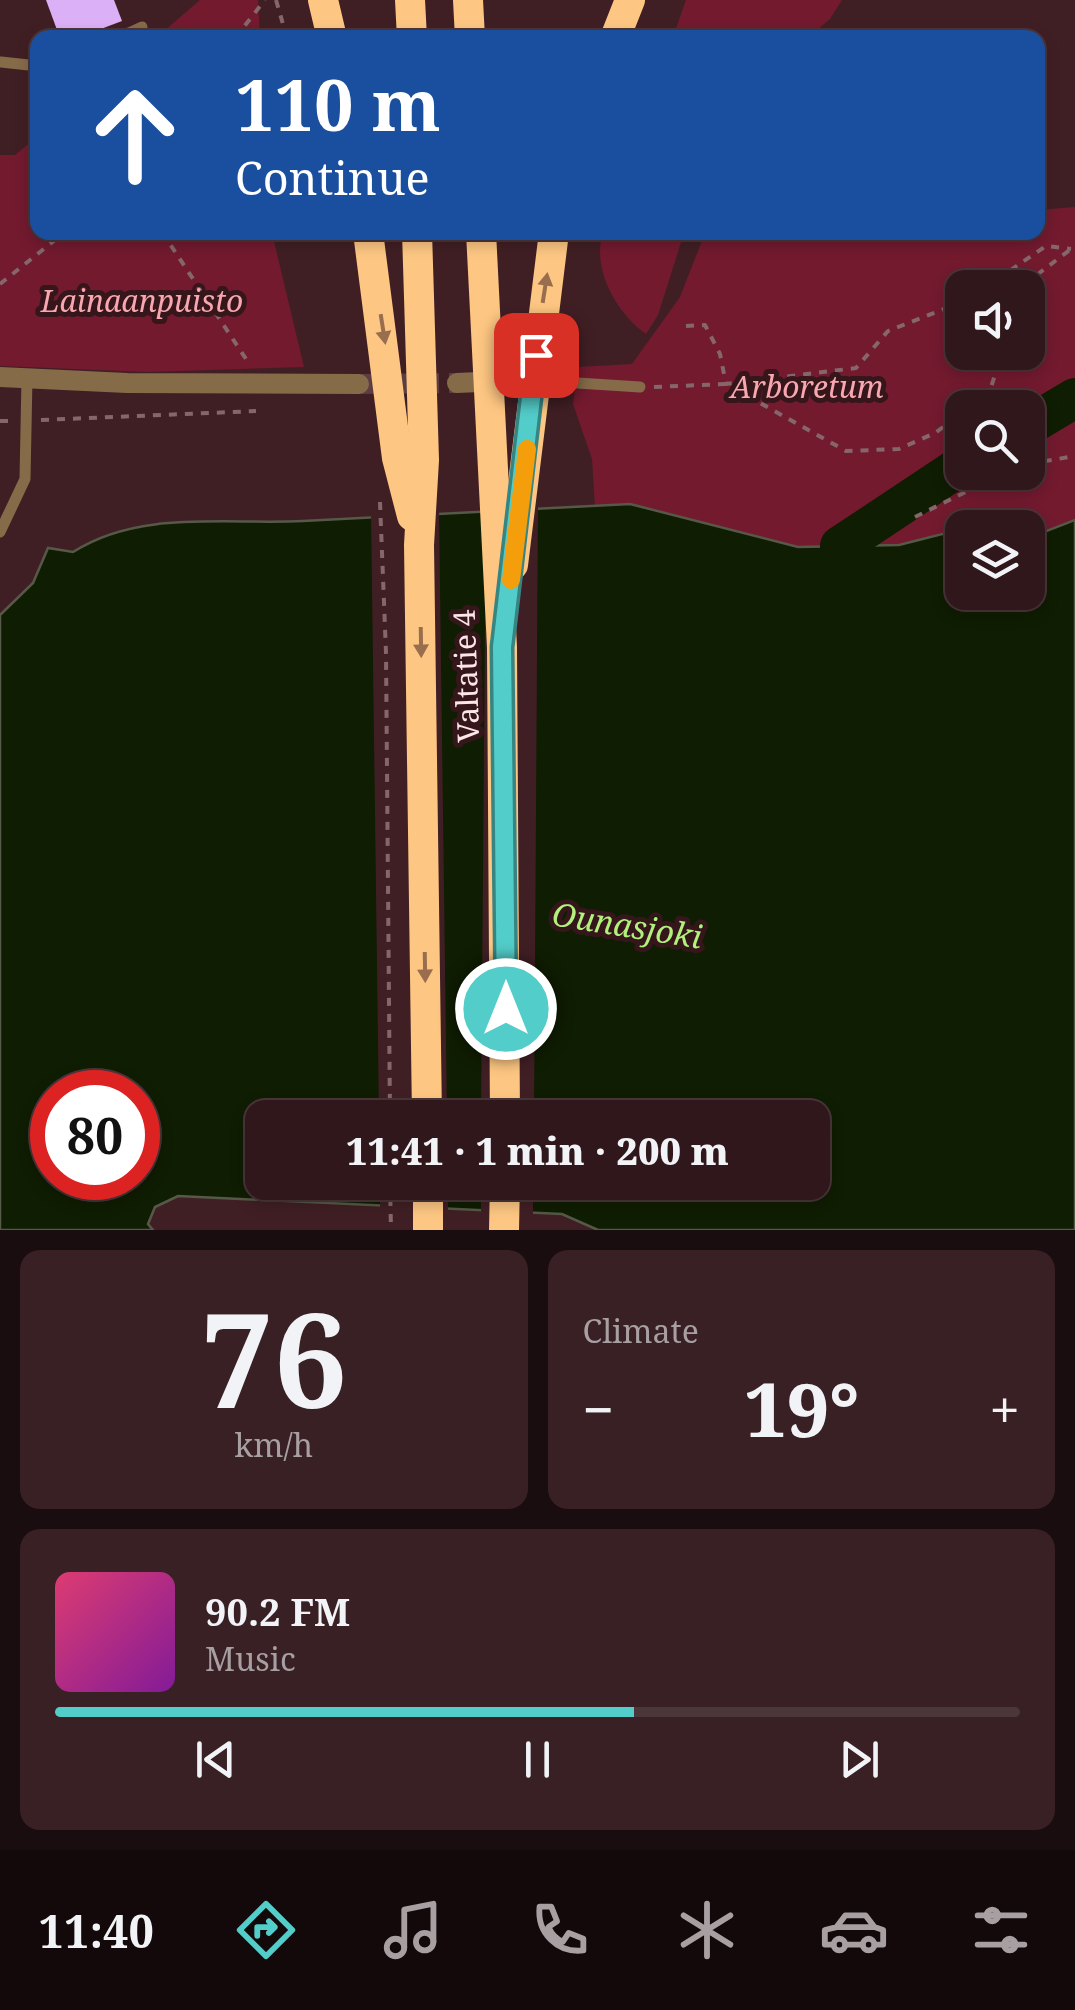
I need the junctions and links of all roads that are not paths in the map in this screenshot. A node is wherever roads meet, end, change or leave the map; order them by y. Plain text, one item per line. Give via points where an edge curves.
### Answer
1 (323, 0) edge
2 (410, 0) edge
3 (468, 0) edge
4 (630, 0) edge
5 (142, 28) dead end
6 (137, 30) edge
7 (330, 30) edge
8 (412, 30) edge
9 (470, 30) edge
10 (618, 30) edge
11 (0, 62) edge
12 (30, 65) edge
13 (370, 240) edge
14 (418, 240) edge
15 (480, 240) edge
16 (553, 240) edge
17 (0, 377) edge
18 (27, 378) junction
19 (479, 382) tunnel mouth
20 (562, 382) tunnel mouth
21 (457, 383) tunnel mouth
22 (359, 384) tunnel mouth
23 (640, 388) road end
24 (411, 459) junction
25 (0, 532) edge
26 (502, 647) junction
27 (427, 1100) edge
28 (505, 1100) edge
29 (428, 1200) edge
30 (504, 1200) edge
31 (428, 1230) edge
32 (504, 1230) edge

1 - 7 highway
2 - 8 highway
3 - 9 highway
4 - 10 highway
5 - 6 lane
11 - 12 lane
13 -> 24 highway
14 - 24 highway
15 - 26 highway, Valtatie 4
26 -> 16 highway
17 - 18 street
18 - 22 street
18 - 25 lane via 25,479
19 - 21 street
20 - 23 lane
24 -> 27 highway, Valtatie 4 via 420,545
26 - 28 highway, Valtatie 4
29 - 31 highway
30 - 32 highway

